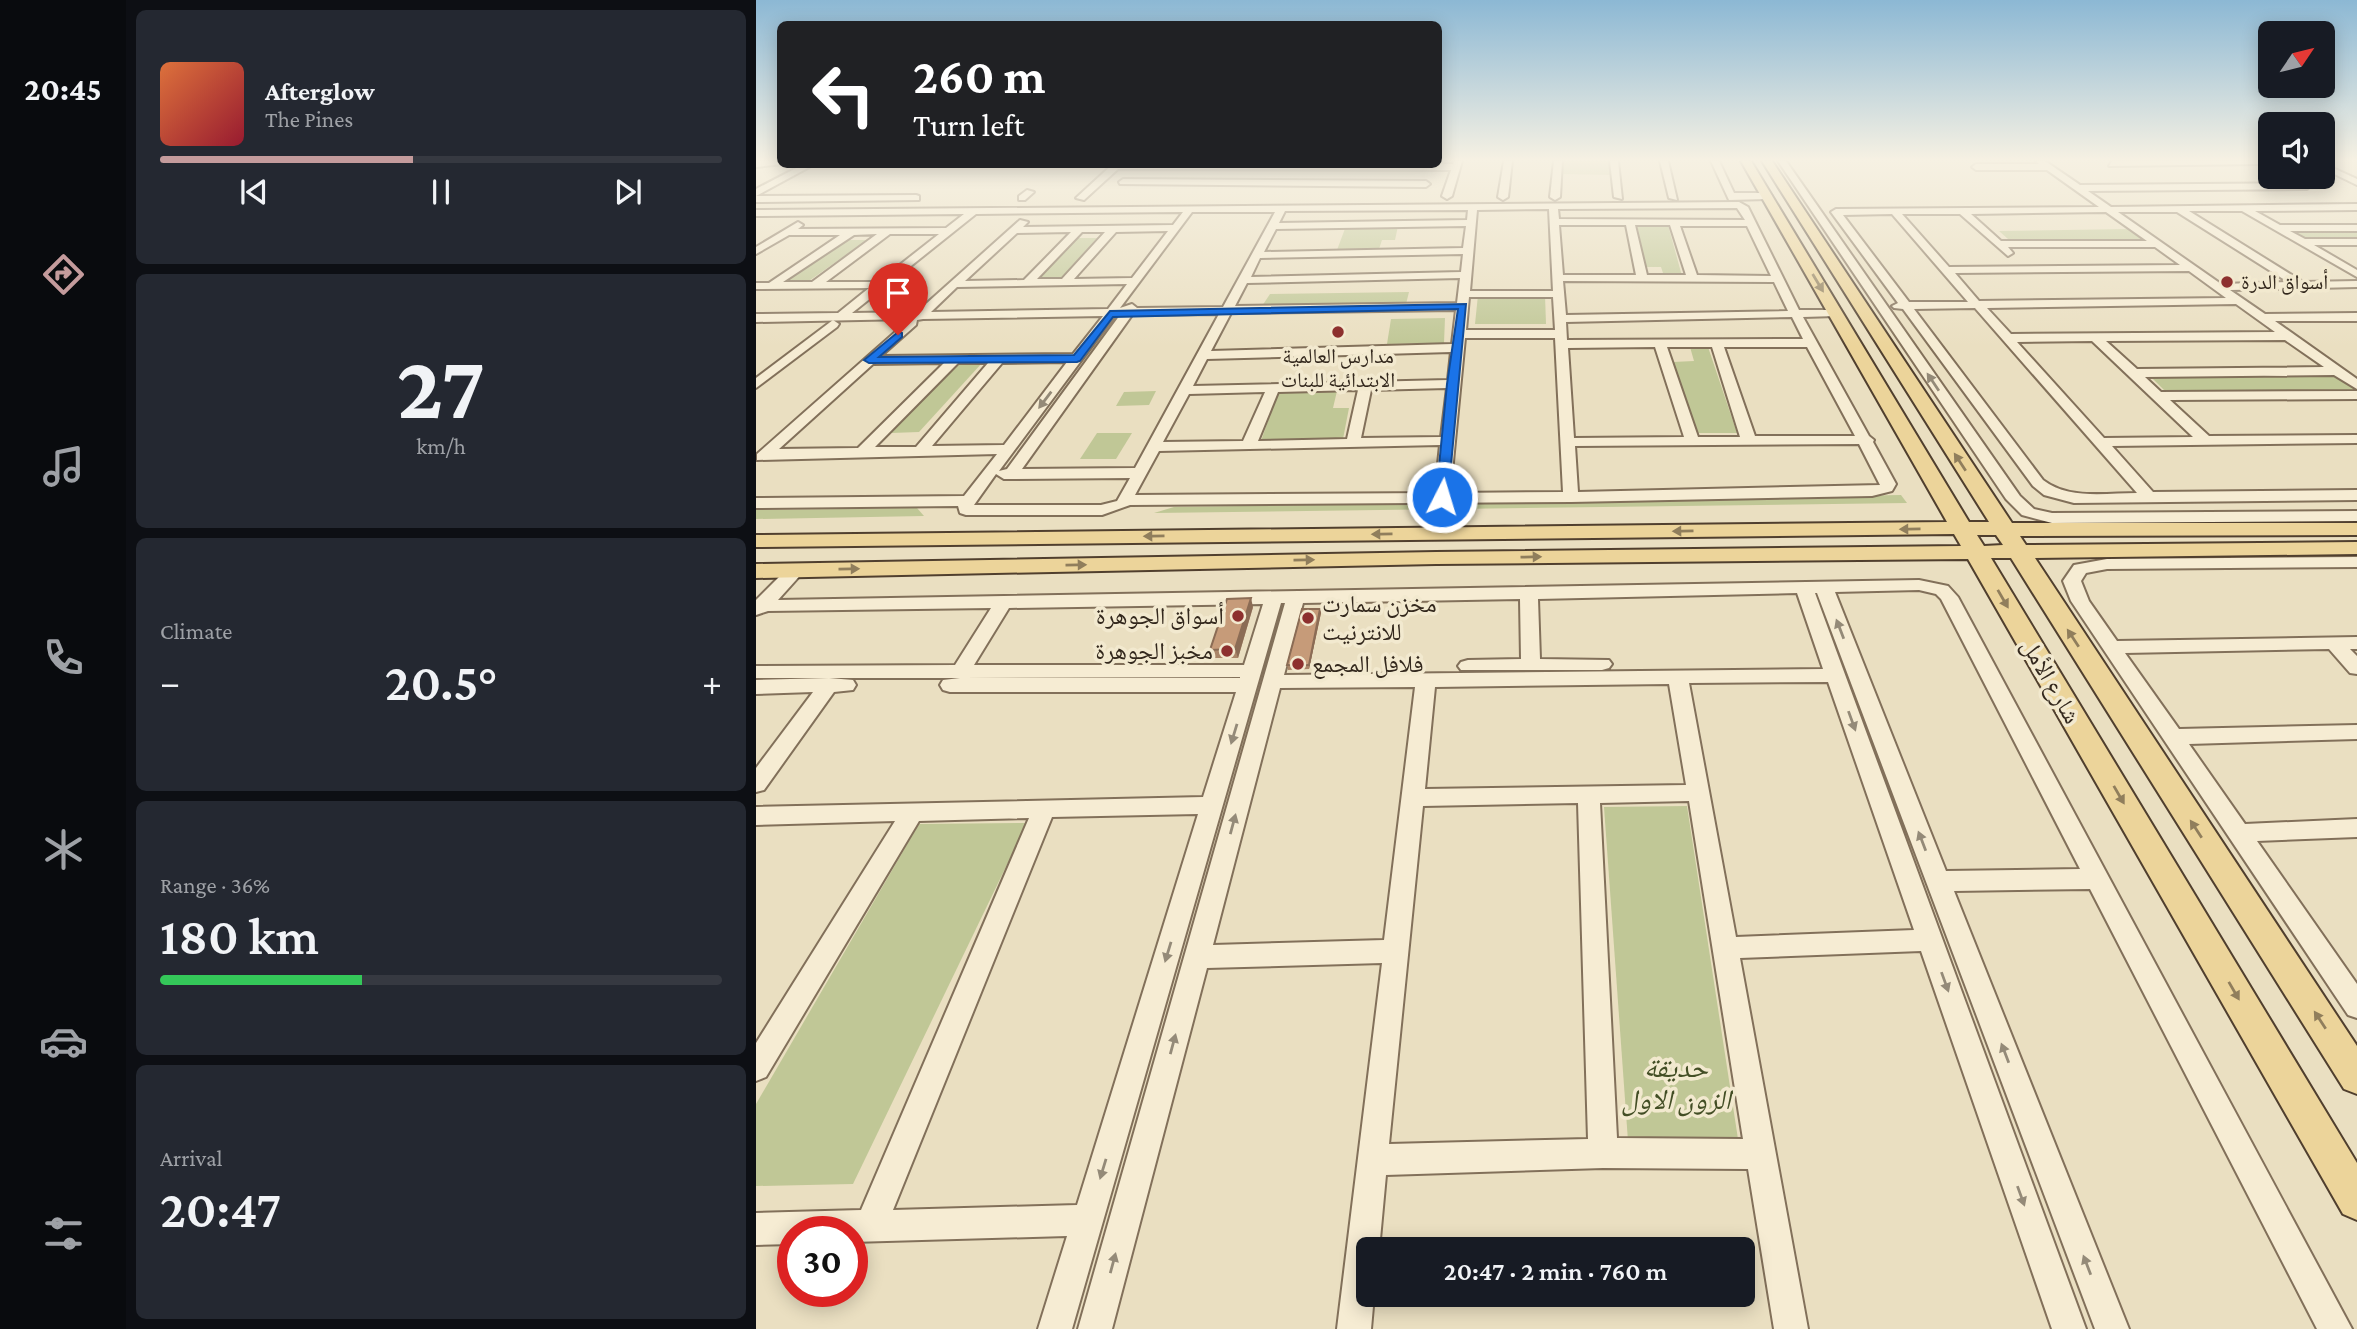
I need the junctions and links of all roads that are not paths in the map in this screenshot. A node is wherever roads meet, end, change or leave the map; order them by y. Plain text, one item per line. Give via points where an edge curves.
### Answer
1 (802, 223) edge
2 (959, 223) edge
3 (1022, 223) edge
4 (1181, 223) edge
5 (1187, 223) edge
6 (1273, 223) edge
7 (1471, 223) joint
8 (1554, 223) edge
9 (1630, 223) edge
10 (1674, 223) edge
11 (1751, 223) edge
12 (1783, 223) edge
13 (1806, 223) edge
14 (1823, 223) edge
15 (1844, 223) edge
16 (1906, 223) edge
17 (1976, 223) edge
18 (2129, 223) edge
19 (2201, 223) edge
20 (2270, 223) edge
21 (1271, 226) junction
22 (1176, 228) junction
23 (2279, 228) junction
24 (2357, 228) edge
25 (1080, 229) junction
26 (1113, 229) junction
27 (1014, 230) junction
28 (888, 231) junction
29 (949, 231) junction
30 (1788, 231) junction
31 (2126, 231) dead end
32 (2140, 231) junction
33 (787, 232) junction
34 (851, 232) junction
35 (1812, 232) junction
36 (1986, 232) junction
37 (2000, 232) dead end
38 (1404, 237) junction
39 (1333, 239) junction
40 (2357, 242) edge
41 (2157, 243) junction
42 (2303, 243) junction
43 (1998, 244) junction
44 (756, 251) edge
45 (1470, 251) junction
46 (1827, 254) junction
47 (1844, 254) junction
48 (1255, 255) junction
49 (2351, 267) edge
50 (2193, 268) junction
51 (1947, 270) junction
52 (2025, 270) junction
53 (2357, 274) edge
54 (1466, 275) junction
55 (1558, 278) junction
56 (1642, 279) junction
57 (1693, 279) junction
58 (1779, 279) junction
59 (1242, 280) junction
60 (1136, 281) junction
61 (1065, 282) junction
62 (1027, 283) junction
63 (954, 284) junction
64 (2357, 284) edge
65 (880, 285) junction
66 (2300, 285) junction
67 (756, 286) edge
68 (771, 286) junction
69 (814, 286) junction
70 (2219, 287) junction
71 (1558, 294) junction
72 (2236, 299) junction
73 (1904, 303) junction
74 (1976, 303) junction
75 (1463, 304) junction
76 (1880, 305) junction
77 (1862, 309) junction
78 (1794, 310) junction
79 (1827, 310) junction
80 (1225, 315) junction
81 (1560, 315) junction
82 (1108, 317) junction
83 (1125, 317) junction
84 (756, 318) edge
85 (2263, 318) junction
86 (915, 319) junction
87 (2353, 319) edge
88 (836, 321) junction
89 (756, 325) edge
90 (2288, 336) junction
91 (2007, 338) junction
92 (2096, 338) junction
93 (1562, 339) junction
94 (1459, 341) junction
95 (1812, 343) junction
96 (1660, 344) junction
97 (1717, 344) junction
98 (1203, 355) junction
99 (1077, 358) junction
100 (998, 359) junction
101 (869, 360) junction
102 (954, 360) junction
103 (1895, 360) junction
104 (1919, 360) junction
105 (756, 362) edge
106 (783, 362) junction
107 (2338, 371) junction
108 (2133, 373) junction
109 (756, 384) edge
110 (1452, 384) junction
111 (2357, 385) edge
112 (1365, 386) junction
113 (1273, 389) junction
114 (1182, 390) junction
115 (2357, 395) edge
116 (2158, 396) junction
117 (2357, 439) edge
118 (1447, 440) junction
119 (1867, 440) junction
120 (1692, 441) junction
121 (1749, 441) junction
122 (2206, 441) junction
123 (1567, 442) junction
124 (2100, 442) junction
125 (1353, 443) junction
126 (1248, 446) junction
127 (1152, 447) junction
128 (1008, 449) junction
129 (920, 451) junction
130 (862, 452) junction
131 (761, 458) edge
132 (1012, 473) junction
133 (1138, 473) junction
134 (989, 474) junction
135 (2357, 495) edge
136 (1442, 497) junction
137 (1571, 497) junction
138 (2149, 497) junction
139 (969, 501) junction
140 (1124, 502) junction
141 (756, 503) edge
142 (2357, 516) edge
143 (2357, 529) edge
144 (1440, 533) junction
145 (1107, 537) junction
146 (1969, 540) junction
147 (2010, 540) junction
148 (756, 541) edge
149 (2357, 548) edge
150 (1436, 558) junction
151 (2357, 562) edge
152 (796, 570) junction
153 (757, 572) edge
154 (1814, 588) junction
155 (1529, 594) junction
156 (1285, 598) junction
157 (1003, 603) junction
158 (758, 609) edge
159 (2333, 643) junction
160 (2357, 643) edge
161 (2111, 647) junction
162 (1531, 664) junction
163 (2357, 668) edge
164 (1833, 669) junction
165 (756, 672) edge
166 (960, 672) junction
167 (1678, 676) junction
168 (1262, 677) junction
169 (1426, 680) junction
170 (829, 685) junction
171 (756, 687) edge
172 (2357, 732) edge
173 (2173, 737) junction
174 (756, 784) edge
175 (1699, 793) junction
176 (1589, 795) junction
177 (1413, 798) junction
178 (1212, 805) junction
179 (1044, 808) junction
180 (912, 813) junction
181 (756, 816) edge
182 (2357, 828) edge
183 (2238, 832) junction
184 (2098, 879) junction
185 (1938, 881) junction
186 (1930, 940) junction
187 (1725, 948) junction
188 (1396, 951) junction
189 (1197, 957) junction
190 (2357, 1006) edge
191 (756, 1068) edge
192 (2357, 1077) edge
193 (1603, 1153) junction
194 (1761, 1154) junction
195 (1372, 1160) junction
196 (2357, 1200) edge
197 (1088, 1220) junction
198 (871, 1225) junction
199 (756, 1229) edge
200 (1055, 1329) edge
201 (1095, 1329) edge
202 (1353, 1329) edge
203 (1791, 1329) edge
204 (2069, 1329) edge
205 (2112, 1329) edge
206 (2335, 1329) edge

1 - 33 street
2 - 29 street
3 - 27 street
4 - 22 street
5 - 83 street
6 - 21 street
7 - 38 street
7 - 45 street
8 - 55 street
9 - 56 street
10 - 57 street
11 - 58 street
12 - 30 main road, شارع الأمل
13 - 35 main road, شارع الأمل
14 - 47 street
15 - 73 street
16 - 51 street
17 - 36 street
18 - 32 street
19 - 66 street
20 - 23 street
21 - 39 street
21 - 48 street
22 - 26 street
22 - 60 street
23 - 24 street
23 - 42 street
25 - 26 street
25 - 27 street
25 - 62 street
26 - 61 street
27 - 63 street
28 - 29 street
28 - 34 street
28 - 69 street
29 - 65 street
30 - 35 main road
30 -> 79 main road, شارع الأمل
31 - 32 street
32 - 41 street
33 - 34 street
33 - 44 street
34 - 68 street
35 - 46 main road, شارع الأمل
36 - 37 street
36 - 43 street
38 - 39 street
38 - 39 street
38 - 45 street
39 - 48 street
40 - 42 street
41 - 43 street
41 - 50 street
42 - 49 street
43 - 52 street
45 - 54 street
46 - 47 main road
46 - 77 main road, شارع الأمل
47 - 76 street
48 - 59 street
49 - 53 street
50 - 52 street
50 - 70 street
51 - 52 street
51 - 74 street
54 - 59 street
54 - 75 street
55 - 56 street
55 - 71 street
56 - 57 street
57 - 58 street
58 - 78 street
59 - 80 street
60 - 61 street
60 - 82 street
61 - 62 street
62 - 63 street
63 - 86 street
64 - 66 street
65 - 69 street
65 - 88 street
66 - 70 street
67 - 68 street
68 - 69 street
70 - 72 street
71 - 75 street
71 - 81 street
72 - 74 street
72 - 85 street
73 - 74 street
73 - 76 street
73 - 138 street via 2044,489 2074,498
74 - 91 street
75 - 80 street
75 - 94 street
76 - 77 main road
76 - 104 street
77 - 103 main road, شارع الأمل
78 - 79 street
78 - 81 street
78 - 95 street
79 - 146 main road, شارع الأمل
80 - 83 street
80 - 98 street
81 - 93 street
82 - 83 street
82 - 86 street
82 - 99 street
83 - 132 street
84 - 88 street
85 - 87 street
85 - 90 street
86 - 88 street
86 - 101 street
88 - 89 street
88 - 106 street
90 - 92 street
90 - 107 street
91 - 92 street
91 - 124 street
92 - 108 street
93 - 94 street
93 - 96 street
93 - 123 street
94 - 98 street
94 - 110 street
95 - 97 street
95 - 119 street
96 - 97 street
96 - 120 street
97 - 121 street
98 - 114 street
99 - 100 street
99 -> 128 street
100 - 102 street
100 - 129 street
101 - 102 street
101 - 131 street
102 - 130 street
103 - 104 main road
147 -> 103 main road, شارع الأمل
142 -> 104 street via 2052,518 2028,512 2014,499
105 - 106 street
106 - 109 street
107 - 108 street
107 - 111 street
108 - 116 street
110 - 112 street
110 - 118 street
112 - 113 street
112 - 125 street
113 - 114 street
113 - 126 street
114 - 127 street
115 - 116 street
116 - 122 street
117 - 122 street
118 - 125 street
118 - 136 street
119 - 121 street
119 - 137 street via 1888,480 1887,488
120 - 121 street
120 - 123 street
122 - 124 street
123 - 137 street
124 - 138 street
125 - 126 street
126 - 127 street
127 - 133 street
128 - 129 street
128 - 134 street
129 - 130 street
130 - 131 street
132 - 133 street
132 - 134 street
133 - 140 street
134 - 139 street
135 - 138 street
136 - 137 street
136 - 140 street
139 - 140 street via 964,509 973,511 1108,510
139 - 141 street
140 - 145 street
143 - 147 main road
144 -> 145 main road
146 -> 144 main road
144 - 150 main road
145 - 148 main road
146 - 147 main road
150 -> 146 main road
146 -> 196 main road, شارع الأمل
147 - 149 main road
192 -> 147 main road, شارع الأمل
152 -> 150 main road
151 - 161 street via 2132,563 2080,569 2073,588
152 - 153 main road
152 - 158 street
154 - 155 street
154 - 164 street
154 - 184 street via 1919,585 1942,590 1949,597
185 -> 154 street
155 - 156 street
155 - 162 street
156 - 157 street
156 - 168 street
157 - 158 street
157 - 166 street
159 - 160 street
159 - 161 street
159 - 163 street
161 - 173 street
162 - 164 street
162 - 168 street
164 - 167 street
164 -> 186 street
165 - 166 street
166 - 168 street
167 - 169 street
167 - 175 street
168 - 169 street
168 - 170 street
168 -> 178 street
189 -> 168 street
169 - 177 street
170 - 171 street
170 - 174 street
172 - 173 street
173 - 183 street
175 - 176 street
175 - 187 street
176 - 177 street
176 - 193 street
177 - 188 street
178 - 179 street
178 -> 197 street
179 - 180 street
179 - 198 street
180 - 181 street
180 - 191 street
182 - 183 street
183 - 190 street
184 - 185 street
184 - 206 street
205 -> 185 street
186 - 187 street
186 -> 204 street
187 - 194 street
188 - 189 street
188 - 195 street
201 -> 189 street
193 - 194 street
193 - 195 street
194 - 203 street
195 - 202 street
197 - 198 street
197 - 200 street
198 - 199 street

